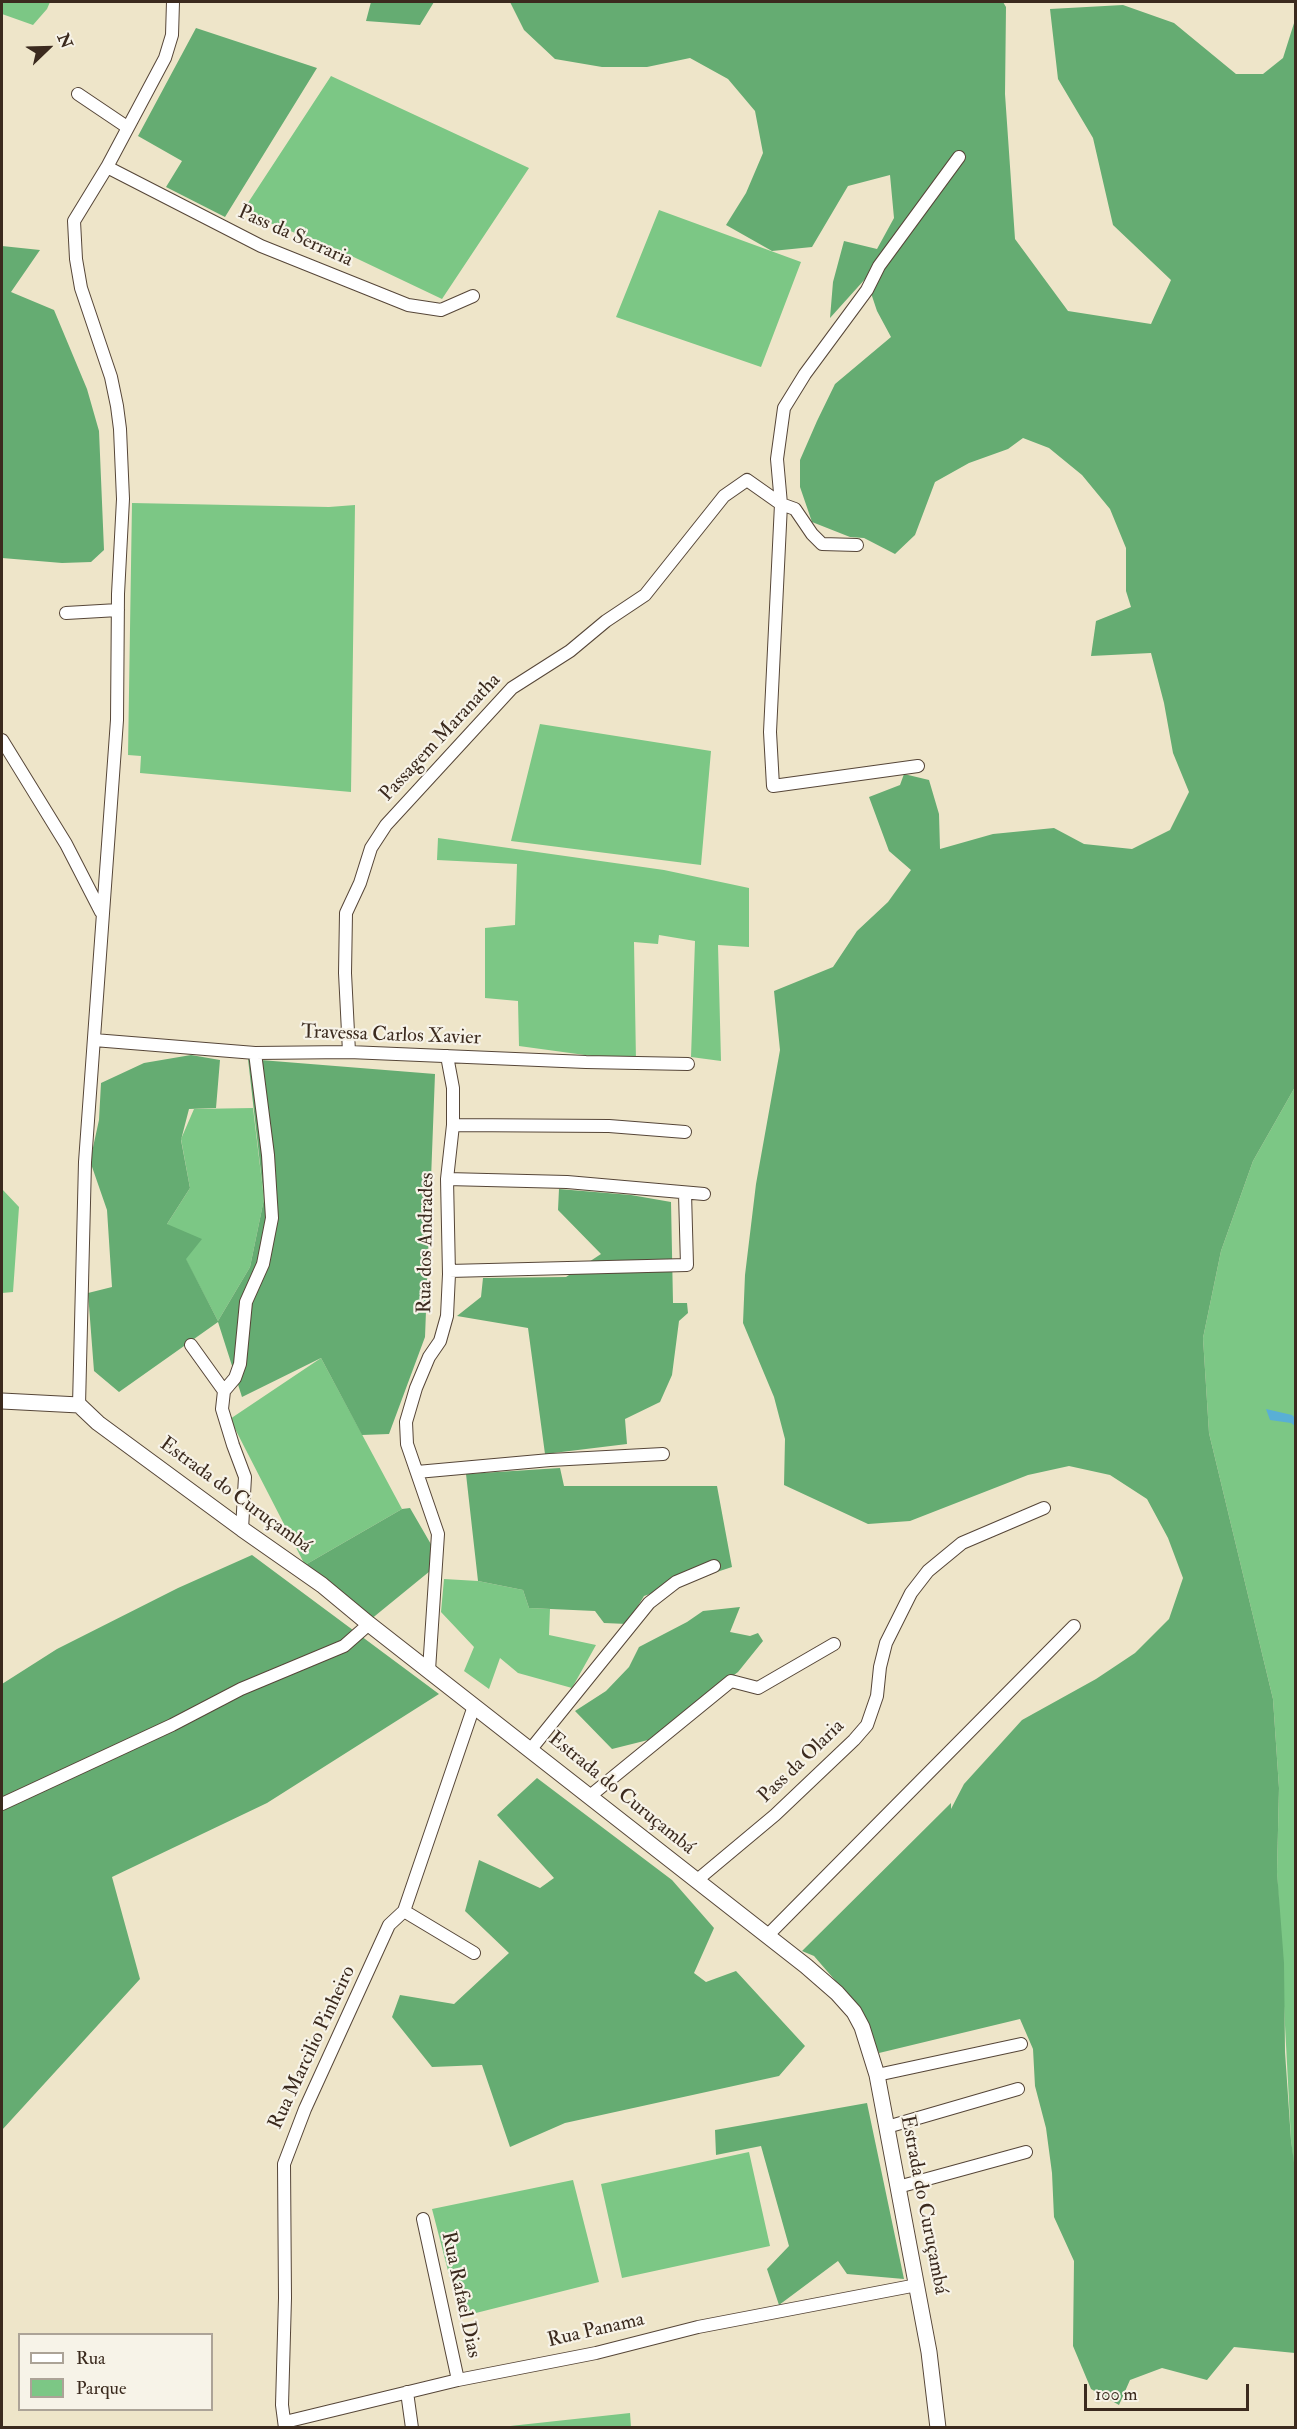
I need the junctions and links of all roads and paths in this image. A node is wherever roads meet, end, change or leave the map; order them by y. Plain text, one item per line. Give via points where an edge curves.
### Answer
1 (172, 2) edge
2 (78, 94) dead end
3 (127, 127) junction
4 (959, 157) dead end
5 (107, 167) junction
6 (473, 296) dead end
7 (782, 504) junction
8 (857, 545) dead end
9 (118, 610) junction
10 (66, 613) dead end
11 (2, 740) edge
12 (918, 766) dead end
13 (101, 913) junction
14 (94, 1040) junction
15 (349, 1052) junction
16 (255, 1053) junction
17 (447, 1056) junction
18 (687, 1064) dead end
19 (453, 1125) junction
20 (685, 1132) dead end
21 (447, 1179) junction
22 (685, 1193) junction
23 (704, 1194) dead end
24 (449, 1271) junction
25 (191, 1345) dead end
26 (224, 1391) junction
27 (2, 1401) edge
28 (79, 1405) junction
29 (663, 1454) dead end
30 (417, 1472) junction
31 (1044, 1508) dead end
32 (242, 1529) junction
33 (714, 1566) dead end
34 (369, 1624) junction
35 (1074, 1626) dead end
36 (834, 1644) dead end
37 (429, 1670) junction
38 (474, 1706) junction
39 (531, 1749) junction
40 (590, 1796) junction
41 (2, 1804) edge
42 (696, 1881) junction
43 (404, 1911) junction
44 (767, 1936) junction
45 (474, 1953) dead end
46 (1022, 2044) dead end
47 (877, 2075) junction
48 (1018, 2089) dead end
49 (887, 2127) junction
50 (1026, 2152) dead end
51 (898, 2187) junction
52 (423, 2219) dead end
53 (917, 2285) junction
54 (458, 2380) junction
55 (407, 2392) junction
56 (285, 2425) edge
57 (412, 2427) edge
58 (938, 2427) edge

1 - 3 street via 172,35 165,58
2 - 3 street
3 - 5 street
4 - 7 street via 879,266 867,290 784,408 777,459
5 - 6 street, Pass da Serraria via 261,246 408,305 441,310
5 - 9 street via 74,221 81,288 111,377 120,429 123,499
7 - 8 street via 795,509 822,544
7 - 12 street via 770,732 773,786
7 - 15 street, Passagem Maranatha via 747,480 724,496 645,594 570,651 512,688 386,825 371,848 346,913
9 - 10 street
9 - 13 street via 117,720
11 - 13 street via 66,844
13 - 14 street
14 - 16 street, Travessa Carlos Xavier
14 - 28 street via 85,1162
15 - 16 street, Travessa Carlos Xavier
15 - 17 street, Travessa Carlos Xavier
16 - 26 street via 272,1218 263,1264 246,1302 240,1364
17 - 18 street, Travessa Carlos Xavier
17 - 19 street, Rua dos Andrades via 453,1088
19 - 20 street via 609,1126
19 - 21 street, Rua dos Andrades
21 - 22 street via 567,1182
21 - 24 street, Rua dos Andrades
22 - 23 street
22 - 24 street via 687,1265
24 - 30 street, Rua dos Andrades via 445,1324 405,1422 407,1444
25 - 26 street
26 - 32 street via 225,1422 245,1477
27 - 28 street
28 - 32 street, Estrada do Curuçambá
29 - 30 street
30 - 37 street, Rua dos Andrades via 438,1534
31 - 42 street, Pass da Olaria via 962,1543 928,1570 910,1593 886,1643 877,1696 867,1725 775,1815
32 - 34 street, Estrada do Curuçambá via 322,1585
33 - 39 street via 676,1582 649,1603
34 - 37 street, Estrada do Curuçambá
34 - 41 street via 344,1646 242,1689
35 - 44 street
36 - 40 street via 758,1688 730,1681
37 - 38 street, Estrada do Curuçambá
38 - 39 street, Estrada do Curuçambá
38 - 43 street, Rua Marcilio Pinheiro
39 - 40 street, Estrada do Curuçambá
40 - 42 street, Estrada do Curuçambá
42 - 44 street, Estrada do Curuçambá
43 - 45 street
43 - 56 street, Rua Marcilio Pinheiro via 389,1925 284,2164
44 - 47 street, Estrada do Curuçambá via 837,1993 854,2012
46 - 47 street
47 - 49 street, Estrada do Curuçambá
48 - 49 street
49 - 51 street, Estrada do Curuçambá
50 - 51 street
51 - 53 street, Estrada do Curuçambá
52 - 54 street, Rua Rafael Dias
53 - 54 street, Rua Panama via 698,2327 596,2353
53 - 58 street, Estrada do Curuçambá
54 - 55 street, Rua Panama
55 - 56 street, Rua Panama
55 - 57 street

